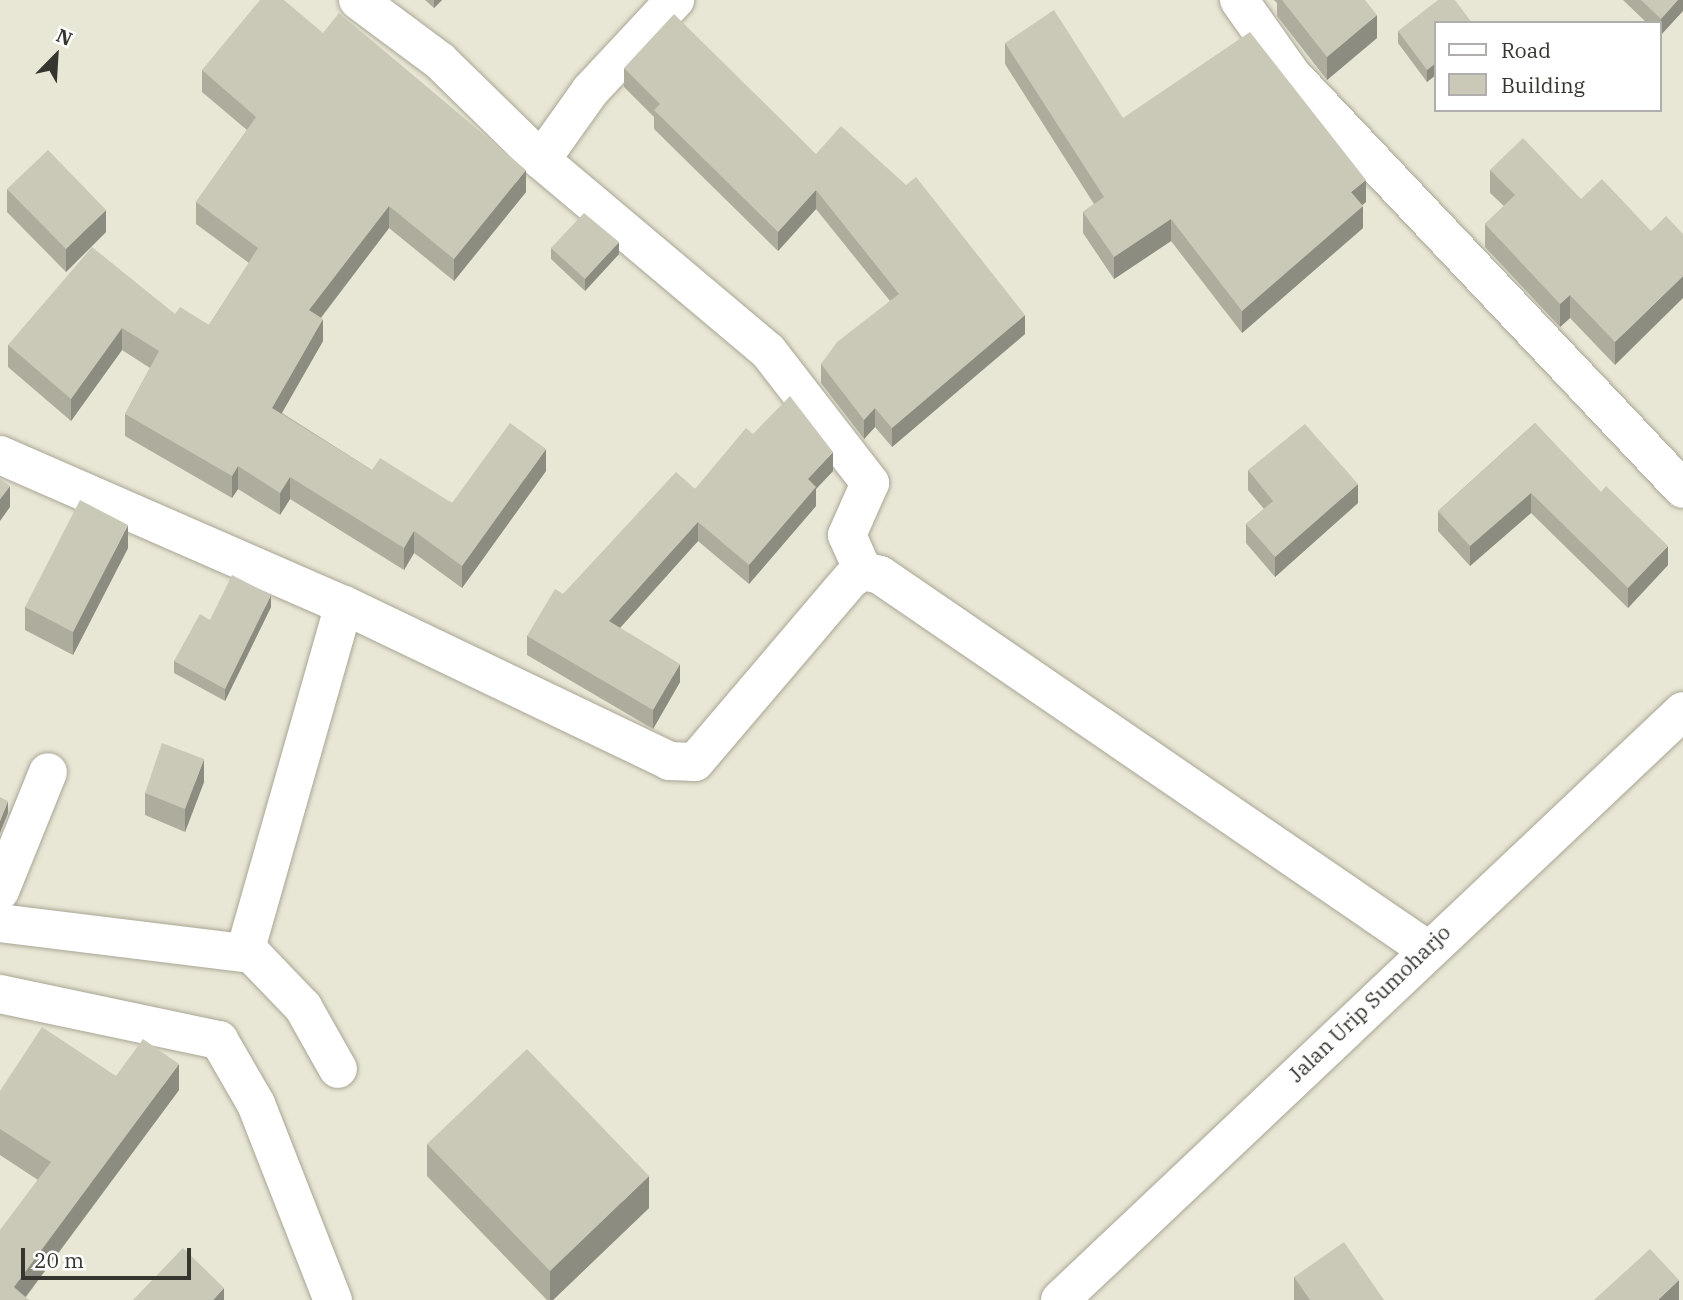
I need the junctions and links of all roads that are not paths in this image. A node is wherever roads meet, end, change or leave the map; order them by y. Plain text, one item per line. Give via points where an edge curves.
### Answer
1 (358, 0) edge
2 (675, 0) edge
3 (1239, 0) edge
4 (541, 160) junction
5 (0, 455) edge
6 (1683, 489) edge
7 (863, 571) junction
8 (344, 606) junction
9 (1683, 711) edge
10 (48, 772) dead end
11 (1, 924) edge
12 (1425, 948) junction
13 (245, 952) junction
14 (0, 994) edge
15 (338, 1069) dead end
16 (333, 1300) edge
17 (1060, 1300) edge

1 - 4 street via 440,61
2 - 4 street via 598,80
3 - 6 street via 1292,75
4 - 7 street via 768,351 864,472 870,484 847,535
5 - 8 street
7 - 8 street via 695,762 637,751
7 - 12 street via 902,587
8 - 13 street
9 - 12 street, Jalan Urip Sumoharjo
10 - 11 street
11 - 13 street
12 - 17 street, Jalan Urip Sumoharjo
13 - 15 street via 303,1007
14 - 16 street via 219,1040 257,1104

